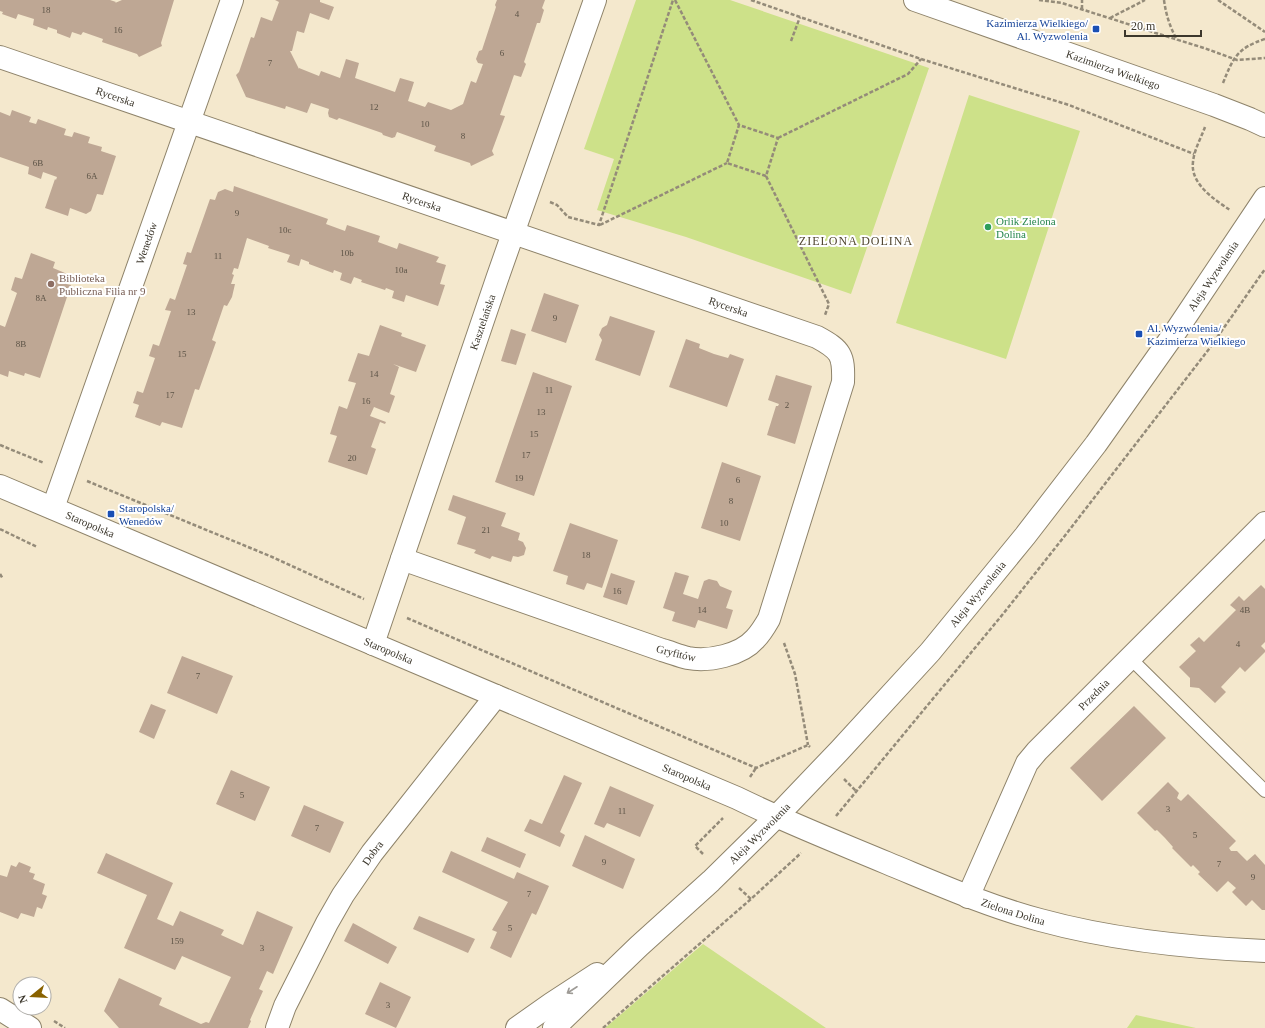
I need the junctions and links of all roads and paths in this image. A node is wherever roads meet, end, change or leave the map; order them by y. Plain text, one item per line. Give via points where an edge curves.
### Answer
1 (232, 0) edge
2 (595, 0) edge
3 (674, 0) edge
4 (751, 0) edge
5 (915, 0) edge
6 (1038, 0) edge
7 (1082, 0) edge
8 (1145, 0) edge
9 (1164, 0) edge
10 (1218, 0) edge
11 (1082, 9) junction
12 (800, 17) junction
13 (1110, 18) junction
14 (1265, 32) edge
15 (1265, 39) edge
16 (1177, 40) junction
17 (791, 41) dead end
18 (0, 57) edge
19 (1265, 58) edge
20 (921, 59) junction
21 (1233, 59) junction
22 (189, 122) junction
23 (739, 125) junction
24 (1265, 126) edge
25 (778, 138) junction
26 (727, 163) junction
27 (766, 176) junction
28 (526, 194) junction
29 (1265, 198) edge
30 (1249, 223) junction
31 (599, 225) junction
32 (513, 233) junction
33 (1265, 269) edge
34 (817, 337) junction
35 (840, 354) joint
36 (0, 445) edge
37 (65, 472) junction
38 (0, 486) edge
39 (53, 508) junction
40 (1265, 522) edge
41 (0, 529) edge
42 (37, 547) dead end
43 (402, 559) junction
44 (0, 574) edge
45 (3, 579) dead end
46 (385, 609) junction
47 (772, 610) junction
48 (373, 644) junction
49 (1130, 658) junction
50 (496, 696) junction
51 (808, 745) junction
52 (827, 763) junction
53 (856, 791) junction
54 (1265, 791) edge
55 (776, 817) junction
56 (821, 835) junction
57 (968, 897) junction
58 (639, 946) junction
59 (1265, 951) edge
60 (0, 1009) edge
61 (30, 1028) edge
62 (277, 1028) edge
63 (517, 1028) edge
64 (554, 1028) edge
65 (602, 1028) edge

1 - 22 street, Wenedów
2 - 28 street, Kasztelańska
3 - 23 path
3 - 31 path
4 - 12 path
5 - 24 street, Kazimierza Wielkiego via 1214,105
6 - 11 path
7 - 11 path
8 - 13 path
9 - 16 path via 1165,12
10 - 14 path
11 - 13 path
12 - 17 path
12 - 20 path
13 - 16 path
15 - 21 path via 1251,44
16 - 21 path
18 - 22 street, Rycerska
19 - 21 path
20 - 25 path via 908,74
20 - 30 path via 1069,105 1194,154 1194,174 1206,192
22 - 32 street, Rycerska
22 - 37 street, Wenedów
23 - 25 path
23 - 26 path
25 - 27 path
26 - 27 path
26 - 31 path
27 - 34 path via 829,304
28 - 31 path via 557,205 568,217
28 - 32 street, Kasztelańska
29 - 30 street, Aleja Wyzwolenia
30 - 52 street, Aleja Wyzwolenia via 1138,386 1051,503 930,652
32 - 34 street, Rycerska
32 - 43 street, Kasztelańska
33 - 53 path via 1209,349 1067,533
34 - 35 street, Rycerska via 832,345
35 - 47 street, Gryfitów via 843,362 843,382
36 - 37 path
37 - 39 street, Wenedów
37 - 46 path via 270,556
38 - 39 street, Staropolska
39 - 48 street, Staropolska
40 - 49 street, Przednia
41 - 42 path
43 - 46 street, Kasztelańska
43 - 47 street, Gryfitów via 689,658 705,659 737,652 754,641
44 - 45 path
46 - 48 street, Kasztelańska
46 - 51 path via 756,768
47 - 51 path via 795,674
48 - 50 street, Staropolska
49 - 54 lane
49 - 57 street, Przednia via 1027,763
50 - 55 street, Staropolska
50 - 62 street, Dobra via 372,853 343,895 285,1006
51 - 52 path
52 - 53 path
52 - 55 street, Aleja Wyzwolenia
53 - 56 path
55 - 56 street, Zielona Dolina
55 - 58 street, Aleja Wyzwolenia via 711,881
56 - 57 street, Zielona Dolina
56 - 65 path
57 - 59 street, Zielona Dolina via 1007,911 1081,930 1181,945
58 -> 63 street, Aleja Wyzwolenia
58 - 64 street, Aleja Wyzwolenia
60 - 61 street

